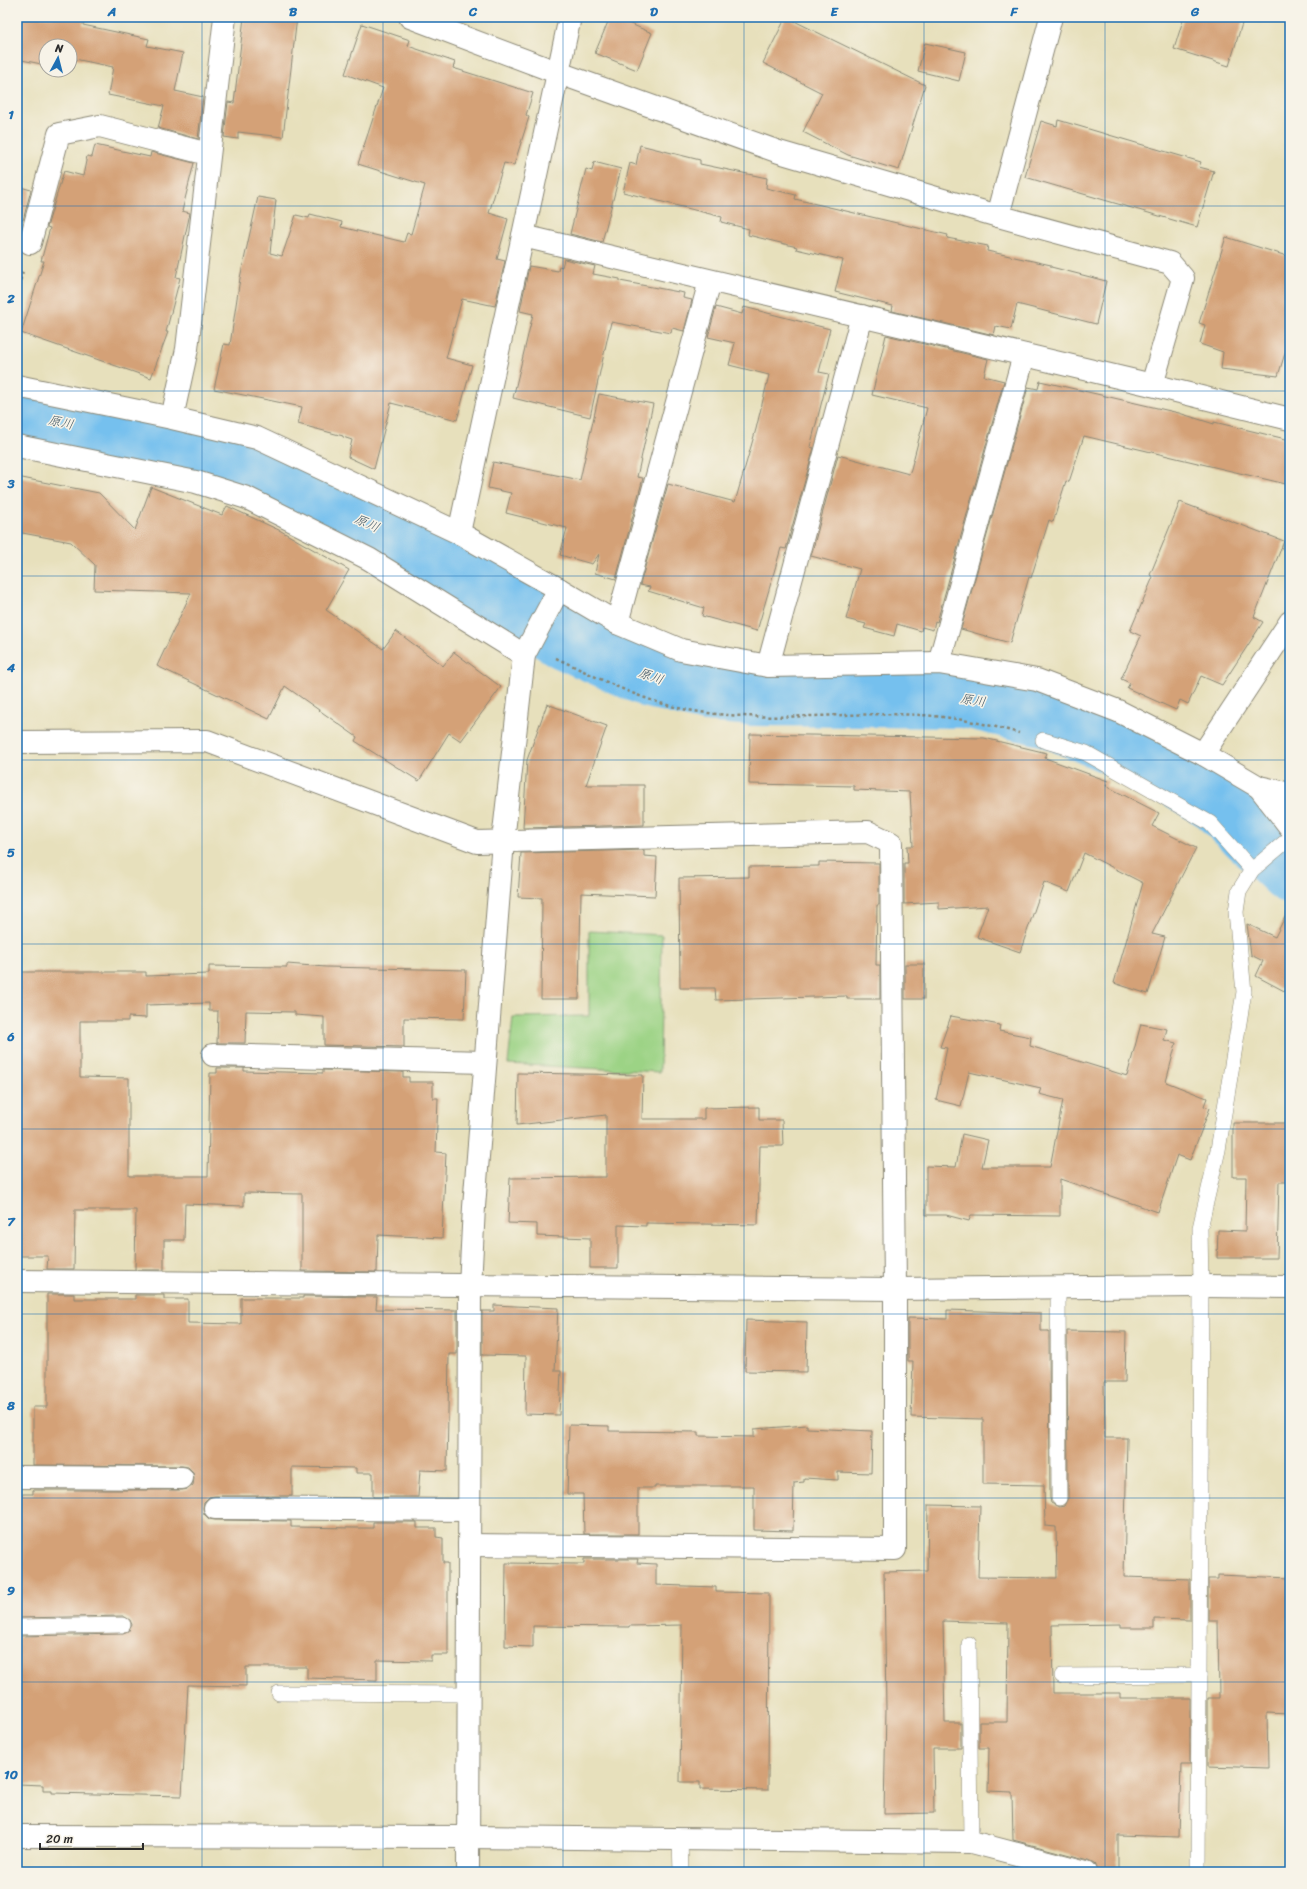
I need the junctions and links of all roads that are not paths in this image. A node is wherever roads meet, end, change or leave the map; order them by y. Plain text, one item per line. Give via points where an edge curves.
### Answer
1 (225, 17) edge
2 (410, 17) edge
3 (570, 17) edge
4 (1051, 17) edge
5 (559, 73) junction
6 (208, 154) junction
7 (998, 216) junction
8 (523, 236) junction
9 (30, 243) dead end
10 (710, 281) junction
11 (862, 316) junction
12 (1024, 355) junction
13 (1152, 385) junction
14 (17, 386) edge
15 (172, 418) junction
16 (1290, 419) edge
17 (17, 446) edge
18 (459, 532) junction
19 (560, 589) junction
20 (1290, 622) edge
21 (617, 623) junction
22 (528, 649) junction
23 (939, 663) junction
24 (768, 666) junction
25 (1042, 740) road end
26 (17, 742) edge
27 (1203, 754) junction
28 (1259, 787) junction
29 (1290, 794) edge
30 (1287, 837) edge
31 (503, 841) junction
32 (1255, 868) junction
33 (213, 1055) dead end
34 (485, 1062) junction
35 (17, 1280) edge
36 (470, 1286) junction
37 (1201, 1286) junction
38 (1290, 1287) edge
39 (1058, 1288) junction
40 (895, 1289) junction
41 (17, 1477) edge
42 (182, 1478) dead end
43 (1058, 1498) dead end
44 (215, 1508) dead end
45 (469, 1510) junction
46 (469, 1545) junction
47 (123, 1625) dead end
48 (17, 1627) edge
49 (969, 1644) dead end
50 (1198, 1675) junction
51 (1062, 1676) dead end
52 (279, 1693) dead end
53 (468, 1694) junction
54 (17, 1836) edge
55 (468, 1837) junction
56 (680, 1840) junction
57 (971, 1842) junction
58 (468, 1872) edge
59 (681, 1872) edge
60 (1086, 1872) edge
61 (1198, 1872) edge

1 - 6 street
2 - 5 street
3 - 5 street
4 - 7 street
5 - 7 street via 779,152
5 - 8 street
6 - 9 street via 100,126 59,134
6 - 15 street via 186,348
7 - 13 street via 1170,263 1183,278
8 - 10 street
8 - 18 street
10 - 11 street
10 - 21 street
11 - 12 street
11 - 24 street
12 - 13 street
12 - 23 street
13 - 16 street
14 - 15 street
15 - 18 street via 257,438
17 - 22 street via 196,482 247,498 369,559
18 - 19 street
19 - 21 street
19 - 22 street
20 - 27 street
21 - 24 street via 681,650
22 - 31 street
23 - 24 street
23 - 27 street via 1037,680 1118,711
25 - 32 lane via 1086,753 1210,823
26 - 31 street via 206,741 477,842
27 - 28 street
28 - 29 street
28 - 30 street
30 - 32 lane
31 - 34 street
31 - 40 street via 868,832 891,843
32 - 37 lane via 1239,891 1236,912 1244,992 1218,1150 1200,1228
33 - 34 street
34 - 36 street
35 - 36 street
36 - 40 street
36 - 45 street
37 - 38 street
37 - 39 street
37 - 50 lane
39 - 40 street
39 - 43 lane
40 - 46 street via 895,1549
41 - 42 street
44 - 45 street
45 - 46 street
46 - 53 street
47 - 48 lane
49 - 57 lane
50 - 51 lane
50 - 61 lane
52 - 53 lane
53 - 55 street
54 - 55 street
55 - 56 street
55 - 58 street
56 - 57 street
56 - 59 lane
57 - 60 street

